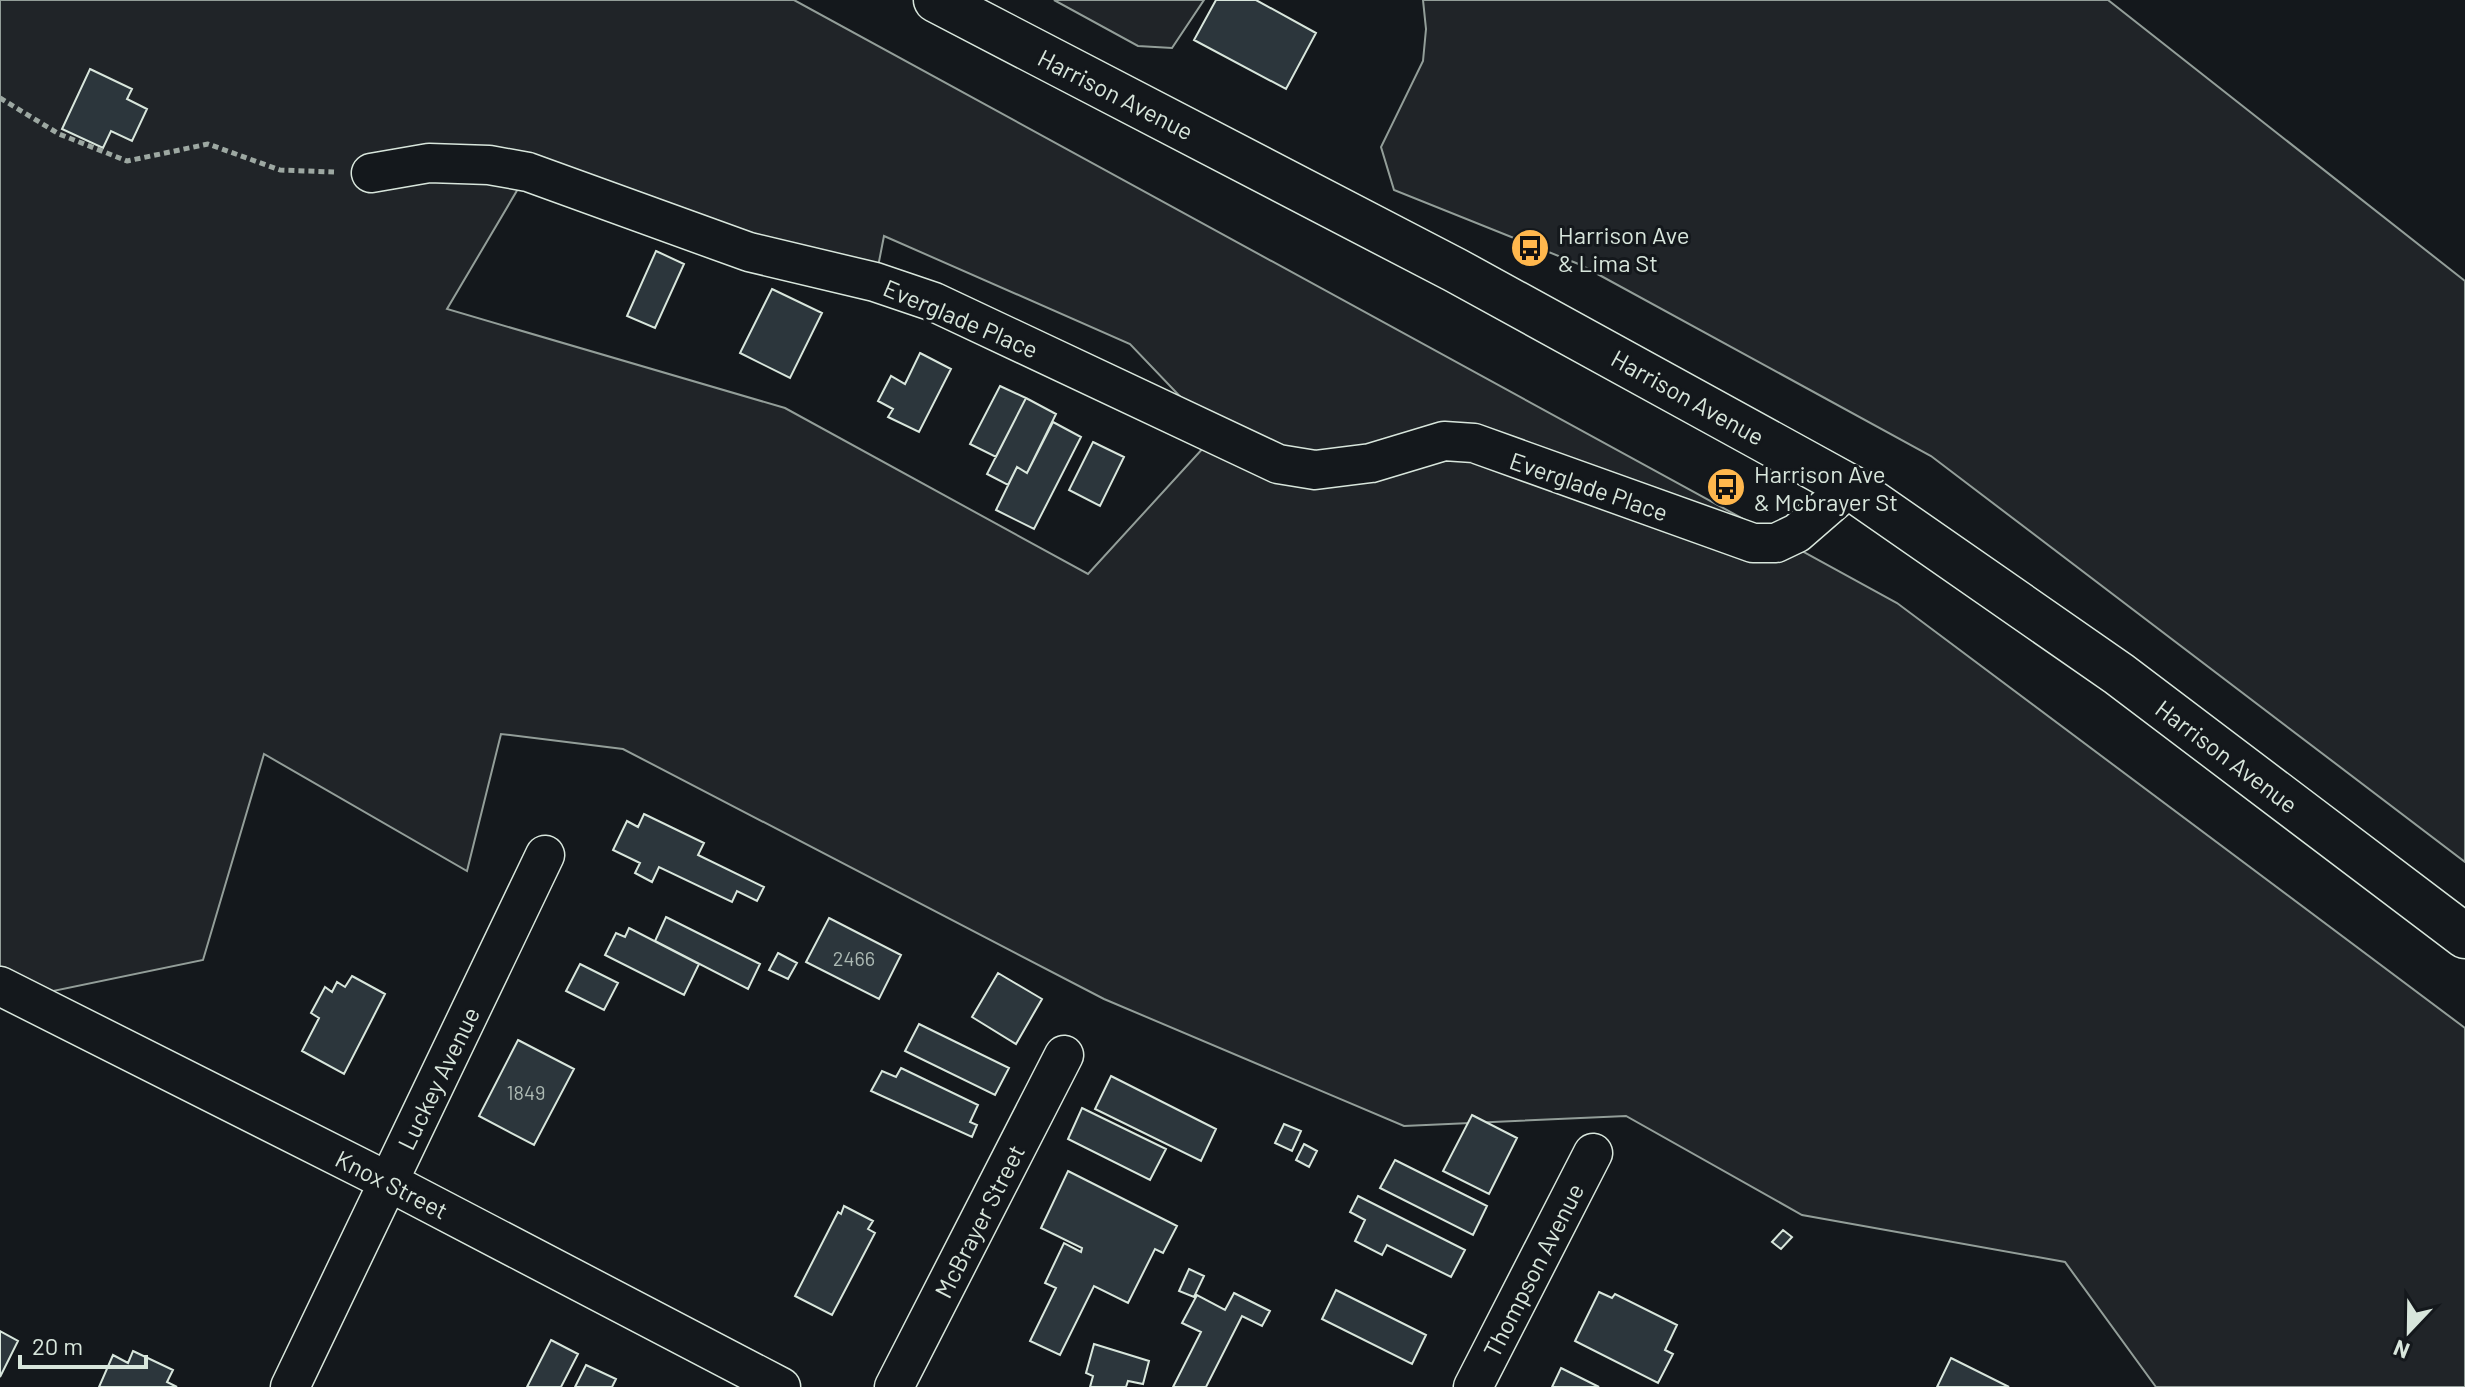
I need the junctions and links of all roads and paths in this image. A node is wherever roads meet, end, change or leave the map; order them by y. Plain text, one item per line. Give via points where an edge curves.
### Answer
1 (936, 0) edge
2 (0, 98) edge
3 (371, 173) joint
4 (1850, 487) junction
5 (545, 855) dead end
6 (2465, 936) edge
7 (0, 986) edge
8 (1064, 1055) dead end
9 (1593, 1153) dead end
10 (389, 1182) junction
11 (290, 1387) edge
12 (781, 1387) edge
13 (894, 1387) edge
14 (1473, 1387) edge

1 - 4 main road, Harrison Avenue via 1455,270
2 - 3 path via 59,134 127,161 208,144 280,170
3 - 4 street, Everglade Place via 429,163 528,172 749,252 875,282 934,302 1278,464 1315,470 1371,463 1444,441 1474,443 1753,543 1776,543 1797,533
4 - 6 main road, Harrison Avenue via 2119,674
5 - 10 street, Luckey Avenue
7 - 10 street, Knox Street
8 - 13 street, McBrayer Street
9 - 14 street, Thompson Avenue
10 - 11 street, Luckey Avenue
10 - 12 street, Knox Street

